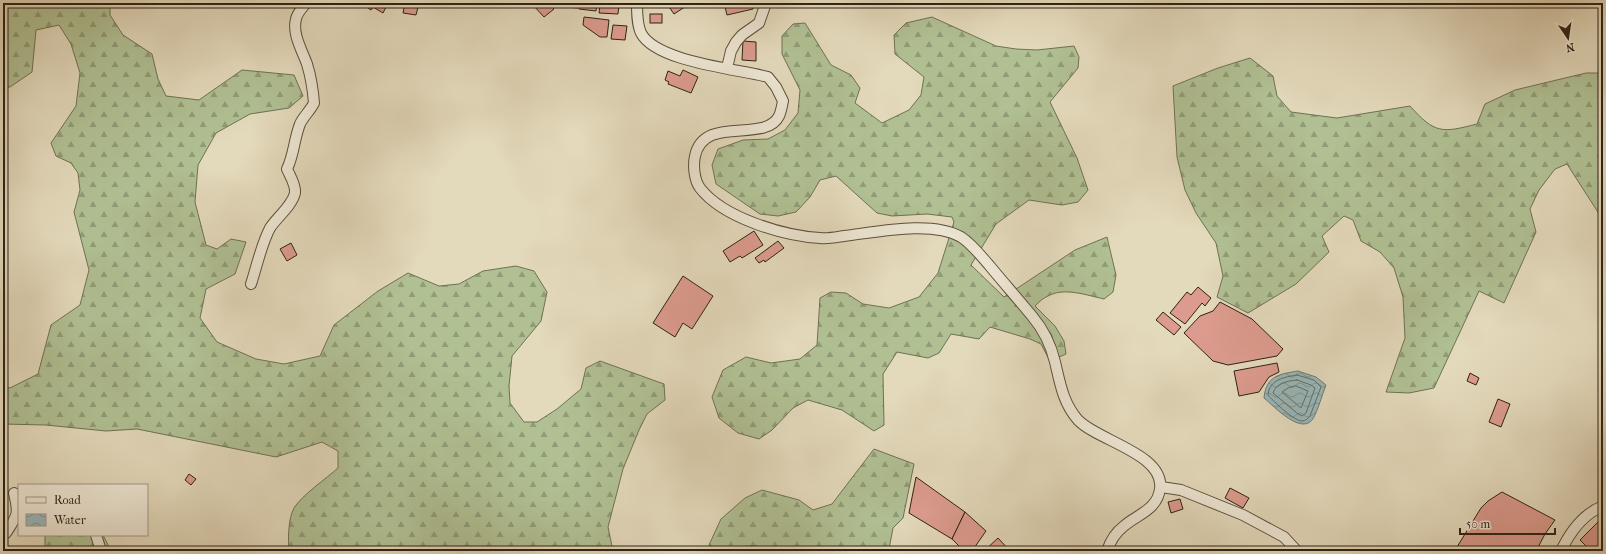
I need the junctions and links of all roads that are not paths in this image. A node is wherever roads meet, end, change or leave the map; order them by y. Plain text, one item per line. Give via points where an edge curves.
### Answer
1 (306, 3) edge
2 (637, 3) edge
3 (766, 3) edge
4 (727, 68) junction
5 (251, 284) dead end
6 (1160, 487) junction
7 (14, 492) dead end
8 (1603, 506) edge
9 (3, 534) edge
10 (96, 536) edge
11 (101, 551) edge
12 (1107, 551) edge
13 (1297, 551) edge
14 (1561, 551) edge

1 - 5 street via 296,18 296,29 312,83 314,103 300,123 292,159 287,169 294,183 295,192 266,237
2 - 4 street via 641,34 651,44 690,61
3 - 4 street via 759,23 736,42
4 - 6 street via 768,77 783,101 779,116 771,124 755,130 715,133 702,142 695,155 694,170 699,187 713,201 745,220 787,234 822,239 917,228 939,230 961,237 977,252 1038,324 1055,360 1067,405 1079,421 1104,438 1137,453 1151,464 1159,477
6 - 12 street via 1153,506 1123,527
6 - 13 street via 1181,490 1243,515 1284,537
7 - 9 street via 16,517
8 - 14 street via 1594,510 1578,524
10 - 11 street

